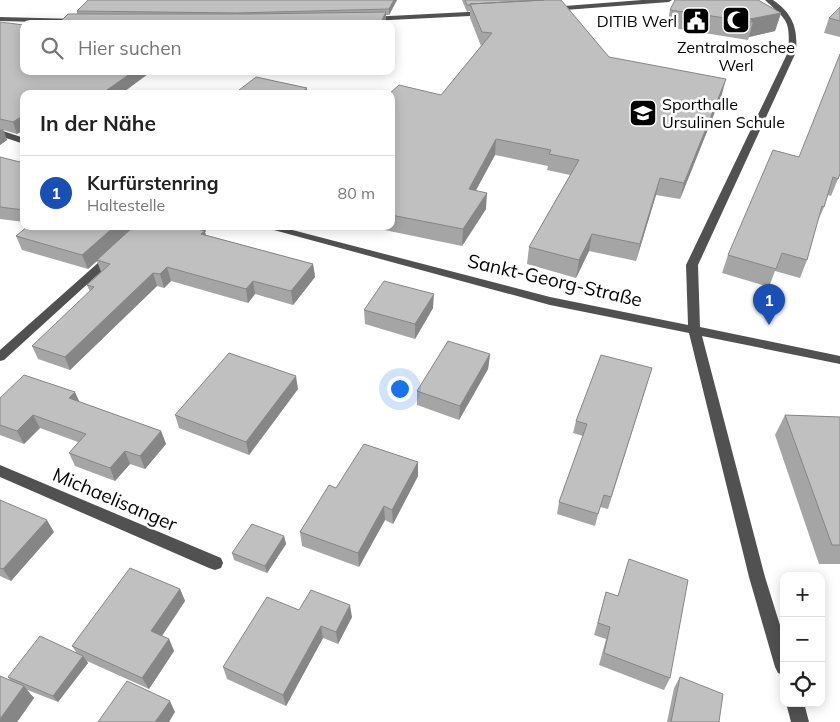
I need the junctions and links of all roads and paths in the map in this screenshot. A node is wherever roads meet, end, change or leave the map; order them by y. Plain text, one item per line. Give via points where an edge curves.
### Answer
1 (669, 0) edge
2 (768, 0) edge
3 (538, 10) edge
4 (499, 12) edge
5 (0, 20) edge
6 (20, 20) edge
7 (361, 20) edge
8 (0, 134) edge
9 (20, 140) edge
10 (279, 230) edge
11 (123, 246) edge
12 (694, 330) junction
13 (0, 357) edge
14 (840, 360) edge
15 (0, 471) edge
16 (215, 563) dead end
17 (783, 662) edge
18 (796, 707) edge
19 (800, 722) edge

1 - 3 street
2 - 12 street via 790,19 794,35 792,52 692,265
4 - 7 street
5 - 6 street
8 - 9 street
10 - 12 street, Sankt-Georg-Straße via 550,301
11 - 13 street
12 - 14 street, Sankt-Georg-Straße
12 - 17 street via 757,576
15 - 16 street, Michaelisanger
18 - 19 street

